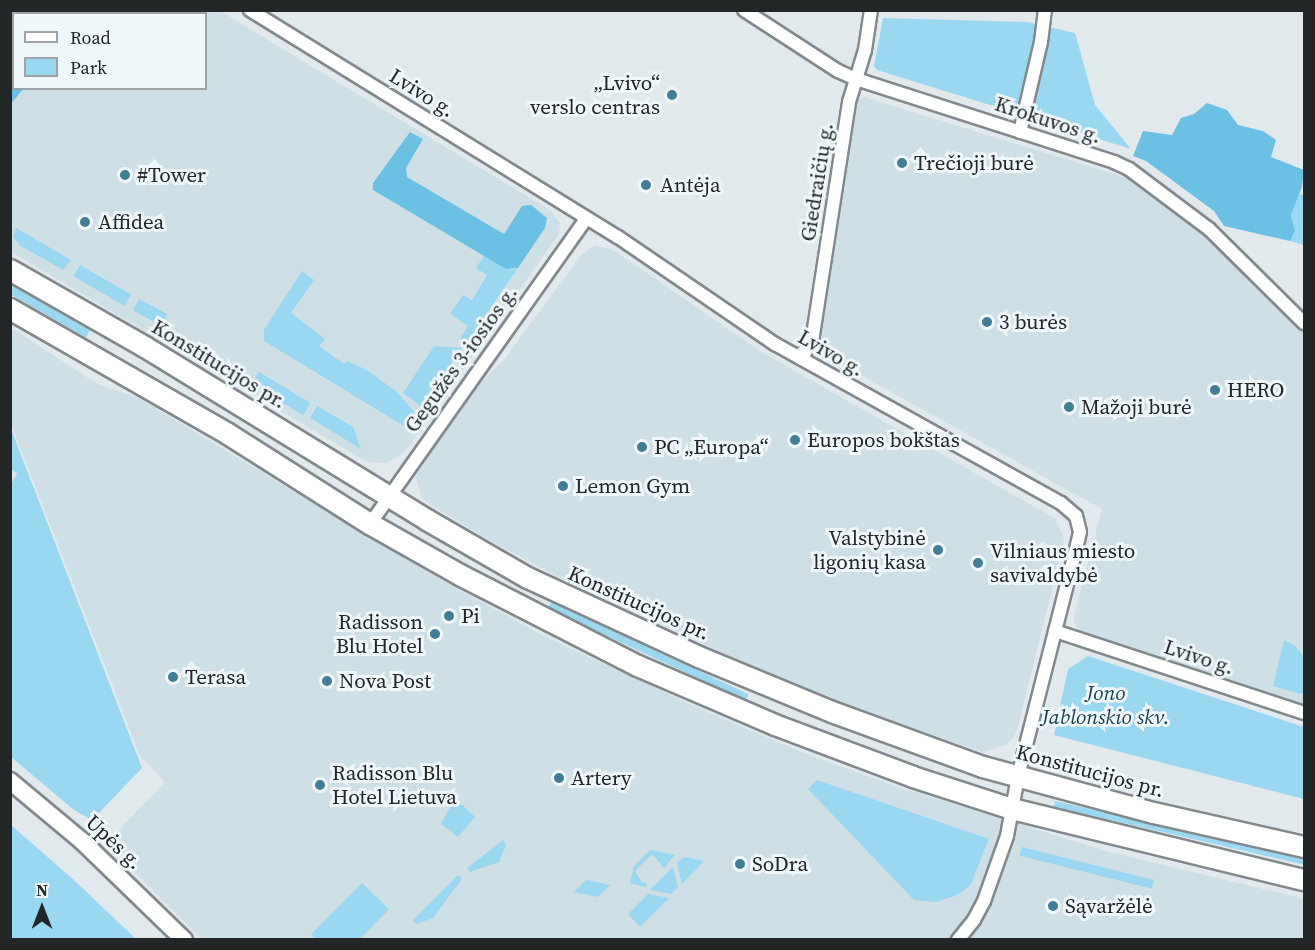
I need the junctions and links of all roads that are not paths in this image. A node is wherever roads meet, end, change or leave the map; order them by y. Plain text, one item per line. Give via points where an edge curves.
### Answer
1 (250, 10) edge
2 (744, 10) edge
3 (871, 10) edge
4 (1045, 10) edge
5 (856, 79) junction
6 (1020, 132) junction
7 (586, 219) junction
8 (10, 270) edge
9 (10, 309) edge
10 (1305, 323) edge
11 (802, 359) junction
12 (388, 496) junction
13 (370, 524) junction
14 (1055, 632) junction
15 (1305, 713) edge
16 (1018, 777) junction
17 (10, 781) edge
18 (1012, 809) junction
19 (1305, 847) edge
20 (1305, 880) edge
21 (184, 939) edge
22 (958, 939) edge

1 - 7 street, Lvivo g.
2 - 5 street, Krokuvos g.
3 - 5 street, Giedraičių g.
4 - 6 street
5 - 6 street, Krokuvos g.
5 - 11 street, Giedraičių g. via 849,102 813,335
6 - 10 street, Krokuvos g. via 1129,169 1209,229
7 - 11 street, Lvivo g.
7 - 12 street, Gegužės 3-iosios g.
8 - 12 main road, Konstitucijos pr. via 145,347
9 - 13 main road via 228,434
11 - 14 street, Lvivo g. via 1061,503 1076,516 1080,532
12 - 13 street, Gegužės 3-iosios g.
12 - 16 main road, Konstitucijos pr. via 545,586 710,661 832,712
13 - 18 main road via 506,600 638,666 775,725
14 - 15 street, Lvivo g.
14 - 16 street
16 - 18 street
16 - 19 main road, Konstitucijos pr.
17 - 21 street, Upės g. via 82,842
18 - 20 main road
18 - 22 street via 991,885 974,920

